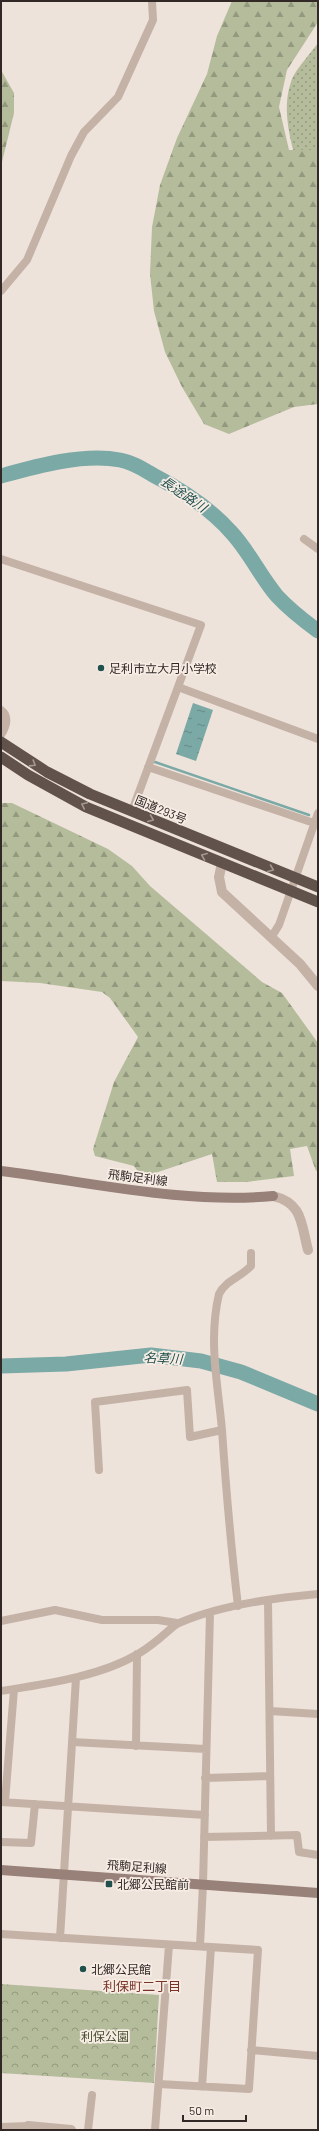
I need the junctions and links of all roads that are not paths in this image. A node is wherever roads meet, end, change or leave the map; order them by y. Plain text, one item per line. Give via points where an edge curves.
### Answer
1 (152, 1) edge
2 (1, 290) edge
3 (304, 538) dead end
4 (318, 549) edge
5 (1, 559) edge
6 (178, 687) junction
7 (1, 710) edge
8 (1, 735) edge
9 (318, 739) edge
10 (1, 742) edge
11 (1, 758) edge
12 (148, 767) junction
13 (132, 811) junction
14 (318, 813) edge
15 (314, 823) junction
16 (222, 863) junction
17 (294, 878) junction
18 (318, 888) edge
19 (290, 891) junction
20 (318, 902) edge
21 (272, 936) junction
22 (318, 986) edge
23 (1, 1171) edge
24 (273, 1196) joint
25 (308, 1250) dead end
26 (251, 1253) dead end
27 (222, 1430) junction
28 (99, 1470) dead end
29 (318, 1594) edge
30 (268, 1600) junction
31 (238, 1606) junction
32 (210, 1613) junction
33 (1, 1621) edge
34 (177, 1623) junction
35 (137, 1654) junction
36 (76, 1678) junction
37 (14, 1689) junction
38 (1, 1691) edge
39 (270, 1712) junction
40 (318, 1714) edge
41 (72, 1742) junction
42 (136, 1746) junction
43 (206, 1749) junction
44 (270, 1776) junction
45 (205, 1778) junction
46 (3, 1802) edge
47 (35, 1804) junction
48 (68, 1806) junction
49 (205, 1815) junction
50 (271, 1836) junction
51 (204, 1837) junction
52 (1, 1842) edge
53 (318, 1855) edge
54 (1, 1870) edge
55 (64, 1874) junction
56 (203, 1884) junction
57 (318, 1893) edge
58 (1, 1934) edge
59 (60, 1938) junction
60 (169, 1945) junction
61 (200, 1946) junction
62 (211, 1947) junction
63 (251, 2050) junction
64 (318, 2056) edge
65 (159, 2084) junction
66 (202, 2086) junction
67 (92, 2095) dead end
68 (28, 2126) joint
69 (1, 2127) edge
70 (51, 2129) edge
71 (72, 2130) edge
72 (88, 2130) edge
73 (156, 2130) edge

1 - 2 street via 153,20 118,97 84,132 71,156 29,256 19,272
3 - 4 street
5 - 6 street via 201,625
6 - 9 street
6 - 12 street
7 - 8 street via 6,719 6,728
10 -> 13 highway, 国道293号 via 63,781
16 -> 11 highway via 86,806
12 - 13 street
12 - 15 street
13 -> 17 highway, 国道293号
14 - 15 street
15 - 17 street
16 - 19 highway
16 - 21 street via 219,877 222,892
17 - 18 highway, 国道293号
17 - 19 street
19 - 20 highway
19 - 21 street via 279,925
21 - 22 street
23 - 24 main road, 飛駒足利線 via 181,1195 238,1198
24 - 25 street via 286,1199 295,1207
26 - 27 street via 251,1266 244,1274 223,1286 218,1294 213,1357
27 - 28 street via 190,1436 187,1390 95,1402
27 - 31 street via 228,1527
29 - 30 street
30 - 31 street
30 - 39 street
31 - 32 street
32 - 34 street
32 - 43 street
33 - 34 street via 55,1610 102,1620 158,1620
34 - 35 street
35 - 36 street
35 - 42 street
36 - 37 street
36 - 41 street
37 - 38 street
37 - 46 street
39 - 40 street
39 - 44 street
41 - 42 street
41 - 48 street
42 - 43 street
43 - 45 street
44 - 45 street
44 - 50 street
45 - 49 street
46 - 47 street
47 - 48 street
47 - 52 street via 31,1843
48 - 49 street
48 - 55 street
49 - 51 street
50 - 51 street
50 - 53 street via 297,1835 299,1852
51 - 56 street
54 - 55 main road, 飛駒足利線
55 - 56 main road, 飛駒足利線
55 - 59 street
56 - 57 main road, 飛駒足利線
56 - 61 street
58 - 59 street
59 - 60 street
60 - 61 street
60 - 65 street
61 - 62 street
62 - 63 street via 258,1950
62 - 66 street
63 - 64 street
63 - 66 street via 249,2090
65 - 66 street
65 - 73 street
67 - 72 street
68 - 69 street
68 - 70 street
70 - 71 street

